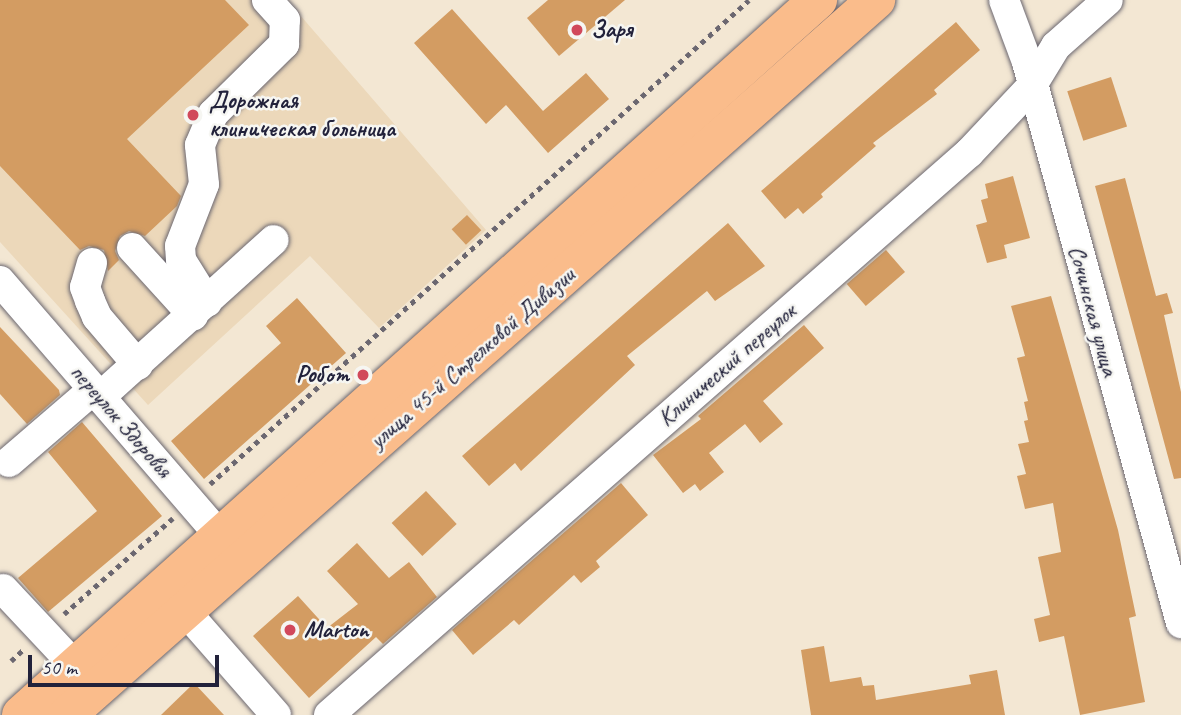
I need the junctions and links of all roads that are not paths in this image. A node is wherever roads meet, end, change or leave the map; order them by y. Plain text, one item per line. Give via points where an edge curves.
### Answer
1 (267, 0) edge
2 (818, 0) edge
3 (876, 0) edge
4 (1004, 0) edge
5 (1108, 0) edge
6 (1031, 87) junction
7 (274, 240) dead end
8 (132, 248) dead end
9 (92, 263) dead end
10 (0, 281) edge
11 (200, 308) junction
12 (138, 365) junction
13 (97, 393) junction
14 (9, 462) dead end
15 (232, 550) junction
16 (3, 589) dead end
17 (185, 611) junction
18 (1181, 623) edge
19 (76, 667) junction
20 (21, 715) edge
21 (67, 715) edge
22 (276, 715) edge
23 (329, 715) edge

1 - 11 street via 285,20 284,44 212,114 200,145 204,184 180,246
2 - 15 main road, улица 45-й Стрелковой Дивизии
3 - 15 main road, улица 45-й Стрелковой Дивизии
4 - 6 street, Сочинская улица
5 - 6 street, Клинический переулок via 1056,46
6 - 18 street, Сочинская улица
6 - 23 street, Клинический переулок via 959,162
7 - 11 street
8 - 11 street
9 - 12 street via 85,287 97,317
10 - 13 street, переулок Здоровья
11 - 12 street
12 - 13 street
13 - 14 street
13 - 15 street, переулок Здоровья
15 - 17 main road, улица 45-й Стрелковой Дивизии
15 - 19 main road, улица 45-й Стрелковой Дивизии
16 - 19 street
17 - 21 main road, улица 45-й Стрелковой Дивизии
17 - 22 street
19 - 20 main road, улица 45-й Стрелковой Дивизии

